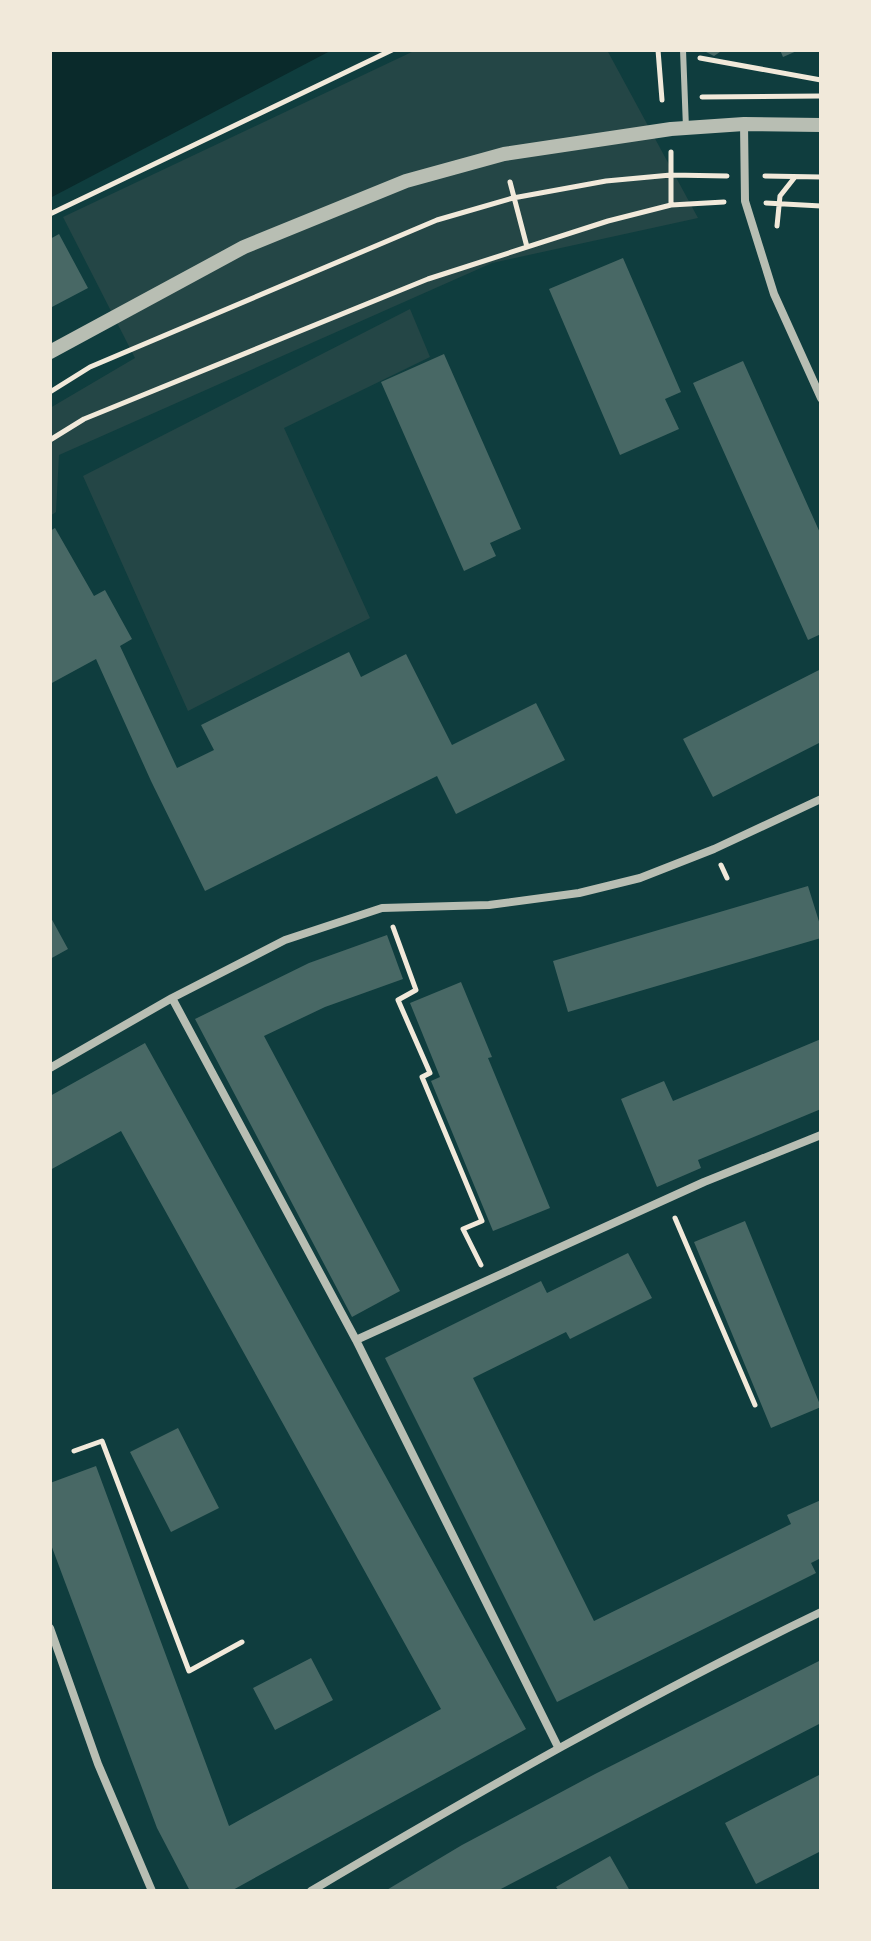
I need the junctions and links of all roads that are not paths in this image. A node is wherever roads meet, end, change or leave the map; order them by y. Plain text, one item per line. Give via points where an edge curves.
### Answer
1 (683, 52) edge
2 (744, 124) junction
3 (821, 125) edge
4 (686, 128) junction
5 (50, 352) edge
6 (821, 398) edge
7 (821, 799) edge
8 (172, 998) junction
9 (50, 1068) edge
10 (821, 1135) edge
11 (356, 1340) junction
12 (821, 1612) edge
13 (50, 1628) edge
14 (558, 1747) junction
15 (315, 1890) edge
16 (152, 1891) edge

1 - 4 lane
2 - 3 street
2 - 4 street
2 - 6 street via 745,201 774,294
4 - 5 street via 504,154 406,181 244,247
7 - 8 street via 640,878 579,893 489,905 382,908 285,940
8 - 9 street
8 - 11 street
10 - 11 street
11 - 14 street
12 - 14 street
13 - 16 street via 98,1764
14 - 15 street

